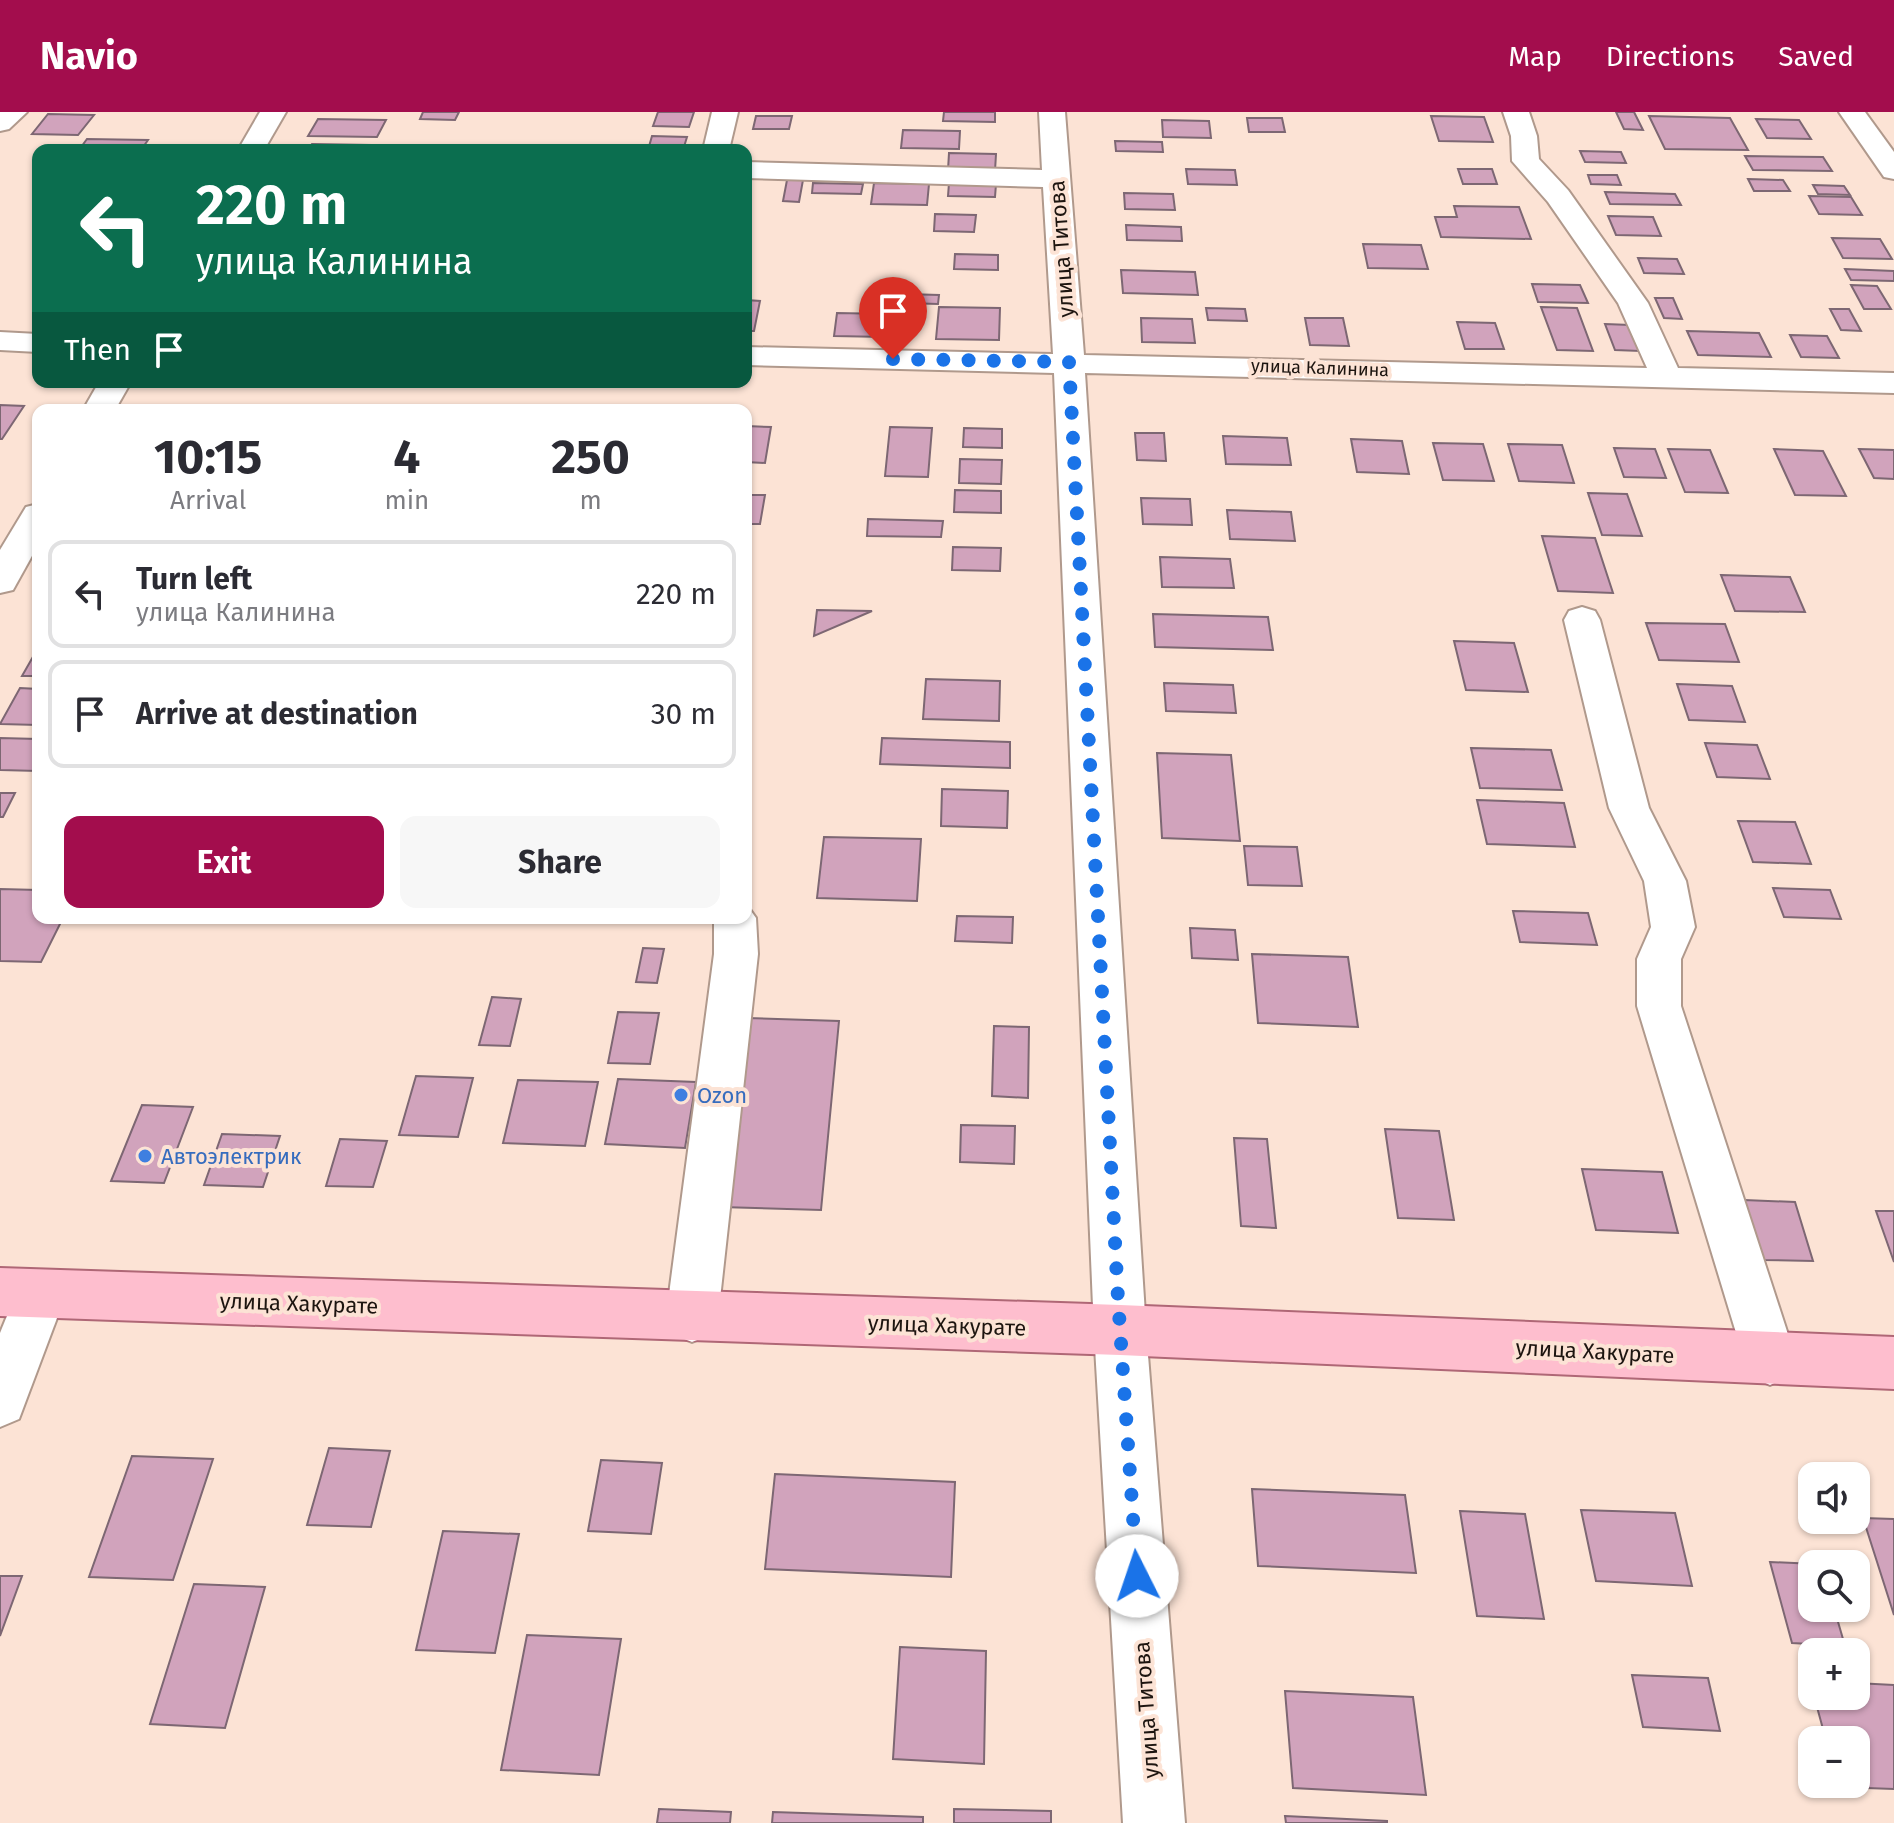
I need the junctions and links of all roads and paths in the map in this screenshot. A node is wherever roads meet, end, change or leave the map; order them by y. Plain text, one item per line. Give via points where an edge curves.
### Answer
1 (14, 112) edge
2 (273, 112) edge
3 (725, 112) edge
4 (1052, 112) edge
5 (1516, 112) edge
6 (1852, 112) edge
7 (0, 123) edge
8 (254, 144) edge
9 (717, 144) edge
10 (752, 170) edge
11 (1894, 171) edge
12 (1055, 179) junction
13 (0, 341) edge
14 (32, 343) edge
15 (752, 356) edge
16 (1069, 362) junction
17 (1667, 378) junction
18 (1894, 383) edge
19 (32, 525) edge
20 (0, 581) edge
21 (1582, 620) dead end
22 (735, 924) edge
23 (21, 1293) edge
24 (692, 1317) junction
25 (1120, 1330) junction
26 (1770, 1359) junction
27 (1894, 1363) edge
28 (0, 1400) edge
29 (1154, 1823) edge

1 - 7 street
2 - 8 street
3 - 9 street
4 - 12 street, улица Титова
5 - 17 street via 1526,161 1558,196 1633,303
6 - 11 street
10 - 12 street
12 - 16 street, улица Титова
13 - 14 street
15 - 16 street, улица Калинина
16 - 17 street, улица Калинина
16 - 25 street, улица Титова
17 - 18 street, улица Калинина
19 - 20 street
21 - 26 street via 1629,808 1665,881 1673,927 1659,959 1659,1006
22 - 24 street via 736,954
23 - 24 main road, улица Хакурате
23 - 28 street
24 - 25 main road, улица Хакурате
25 - 26 main road, улица Хакурате
25 - 29 street, улица Титова
26 - 27 main road, улица Хакурате

